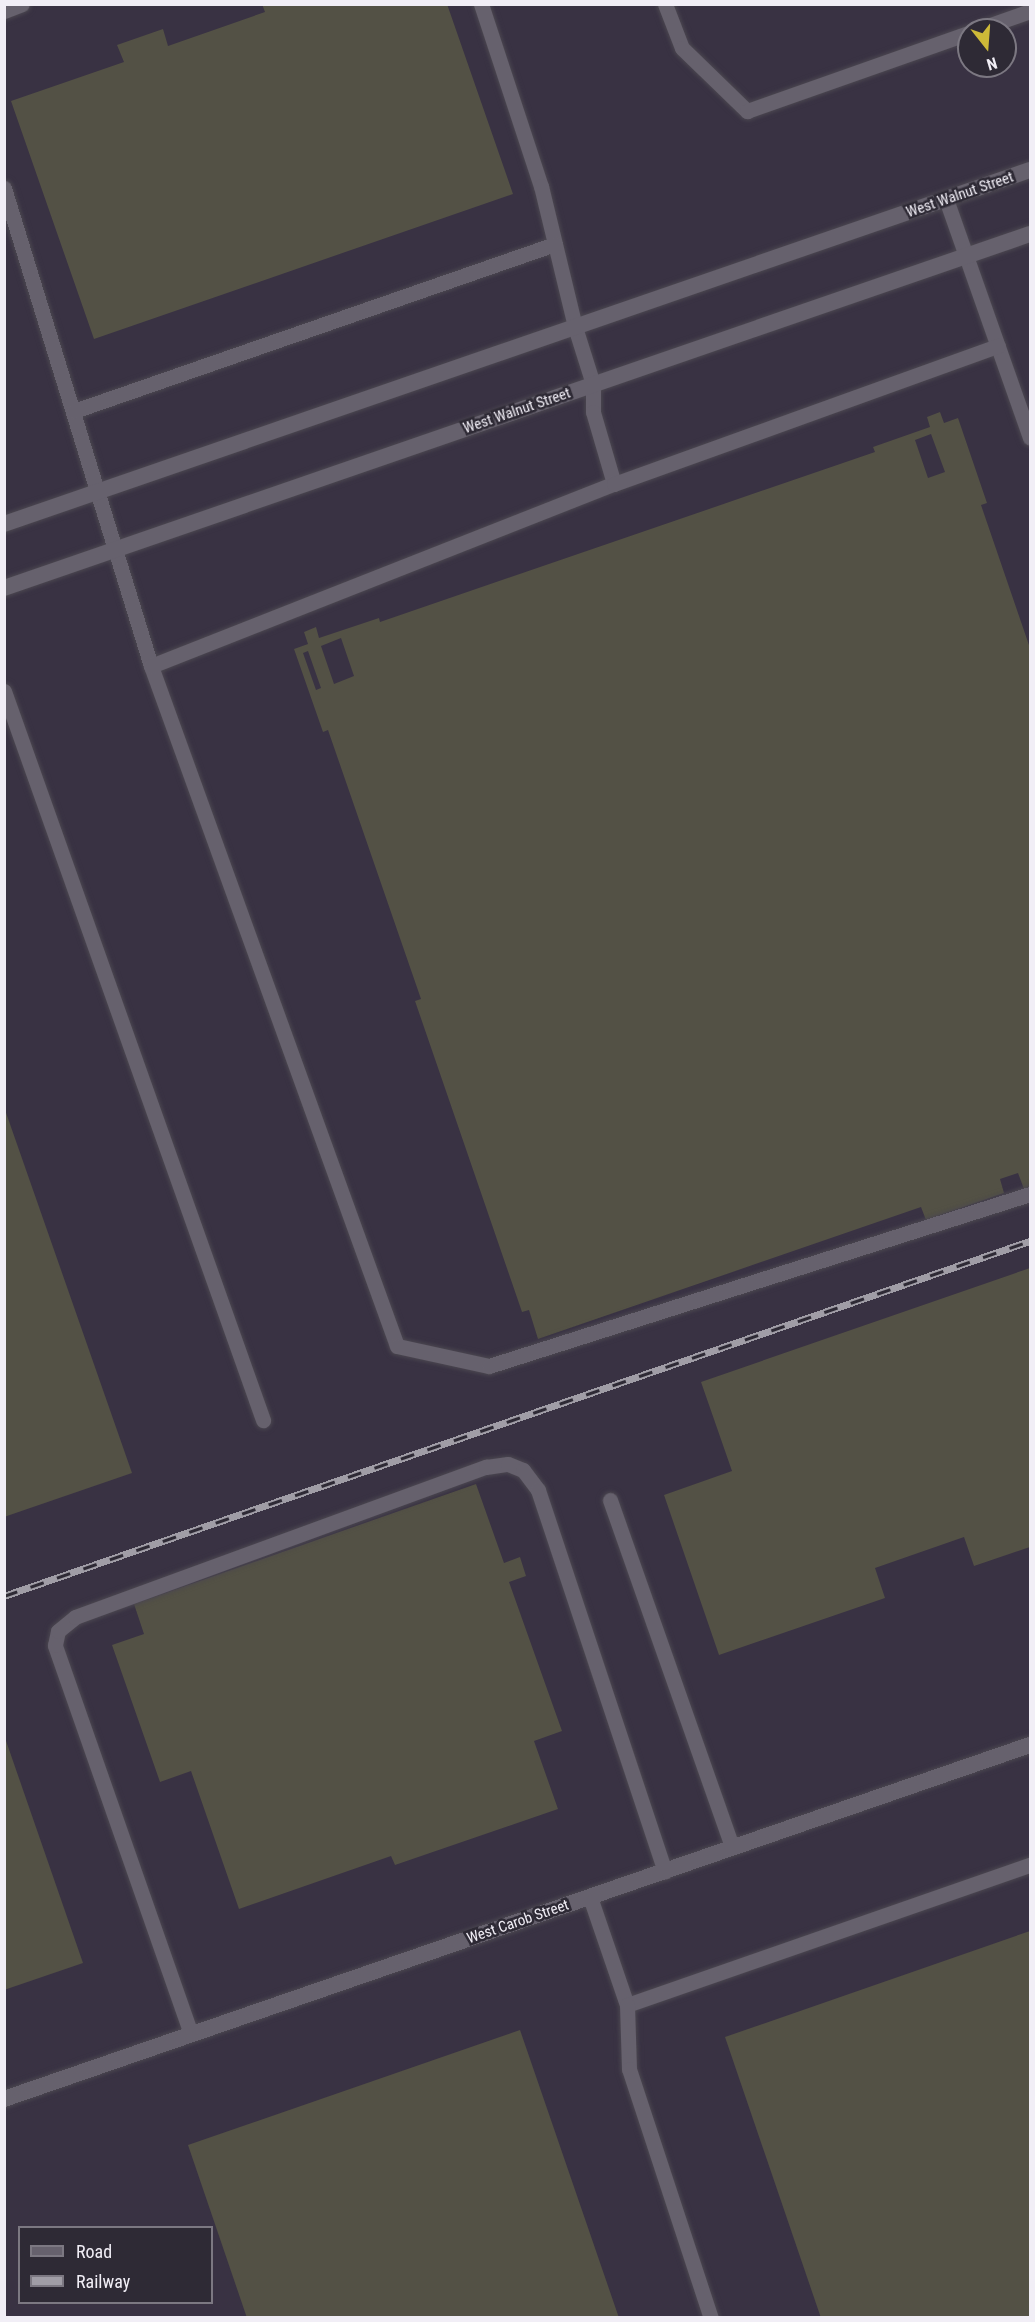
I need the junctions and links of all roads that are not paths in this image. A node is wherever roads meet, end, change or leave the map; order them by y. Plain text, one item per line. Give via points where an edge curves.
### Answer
1 (22, 4) edge
2 (481, 4) edge
3 (665, 4) edge
4 (4, 11) edge
5 (1030, 11) edge
6 (1010, 18) edge
7 (957, 37) edge
8 (1030, 170) edge
9 (4, 188) edge
10 (946, 200) junction
11 (1030, 234) edge
12 (555, 244) junction
13 (967, 256) junction
14 (574, 327) junction
15 (998, 346) junction
16 (593, 384) junction
17 (74, 411) junction
18 (1030, 438) edge
19 (615, 484) junction
20 (98, 492) junction
21 (4, 524) edge
22 (116, 550) junction
23 (4, 588) edge
24 (151, 666) junction
25 (4, 690) edge
26 (9, 721) edge
27 (1030, 1194) edge
28 (263, 1420) dead end
29 (610, 1500) dead end
30 (1030, 1745) edge
31 (732, 1848) junction
32 (1030, 1865) edge
33 (665, 1871) junction
34 (590, 1897) junction
35 (627, 2005) junction
36 (191, 2034) junction
37 (4, 2099) edge
38 (711, 2318) edge

1 - 4 lane
2 - 12 lane via 541,186
3 - 7 lane via 682,48 747,111
5 - 6 lane
8 - 10 street, West Walnut Street
9 - 17 lane
10 - 13 lane
10 - 14 street, West Walnut Street
11 - 13 street, West Walnut Street
12 - 14 lane
12 - 17 lane
13 - 15 lane
13 - 16 street, West Walnut Street
14 - 16 lane
14 - 20 street, West Walnut Street
15 - 18 lane
15 - 19 lane
16 - 19 lane via 593,412
16 - 22 street, West Walnut Street
17 - 20 lane
19 - 24 lane
20 - 21 street, West Walnut Street
20 - 22 lane
22 - 23 street, West Walnut Street
22 - 24 lane
24 - 27 lane via 397,1346 489,1366
25 - 26 lane
26 - 28 lane
29 - 31 lane
30 - 31 street, West Carob Street
31 - 33 street, West Carob Street
32 - 35 lane
33 - 34 street, West Carob Street
33 - 36 lane via 538,1490 523,1470 508,1464 486,1467 75,1617 58,1631 55,1645
34 - 35 lane
34 - 36 street, West Carob Street
35 - 38 lane via 629,2069
36 - 37 street, West Carob Street

